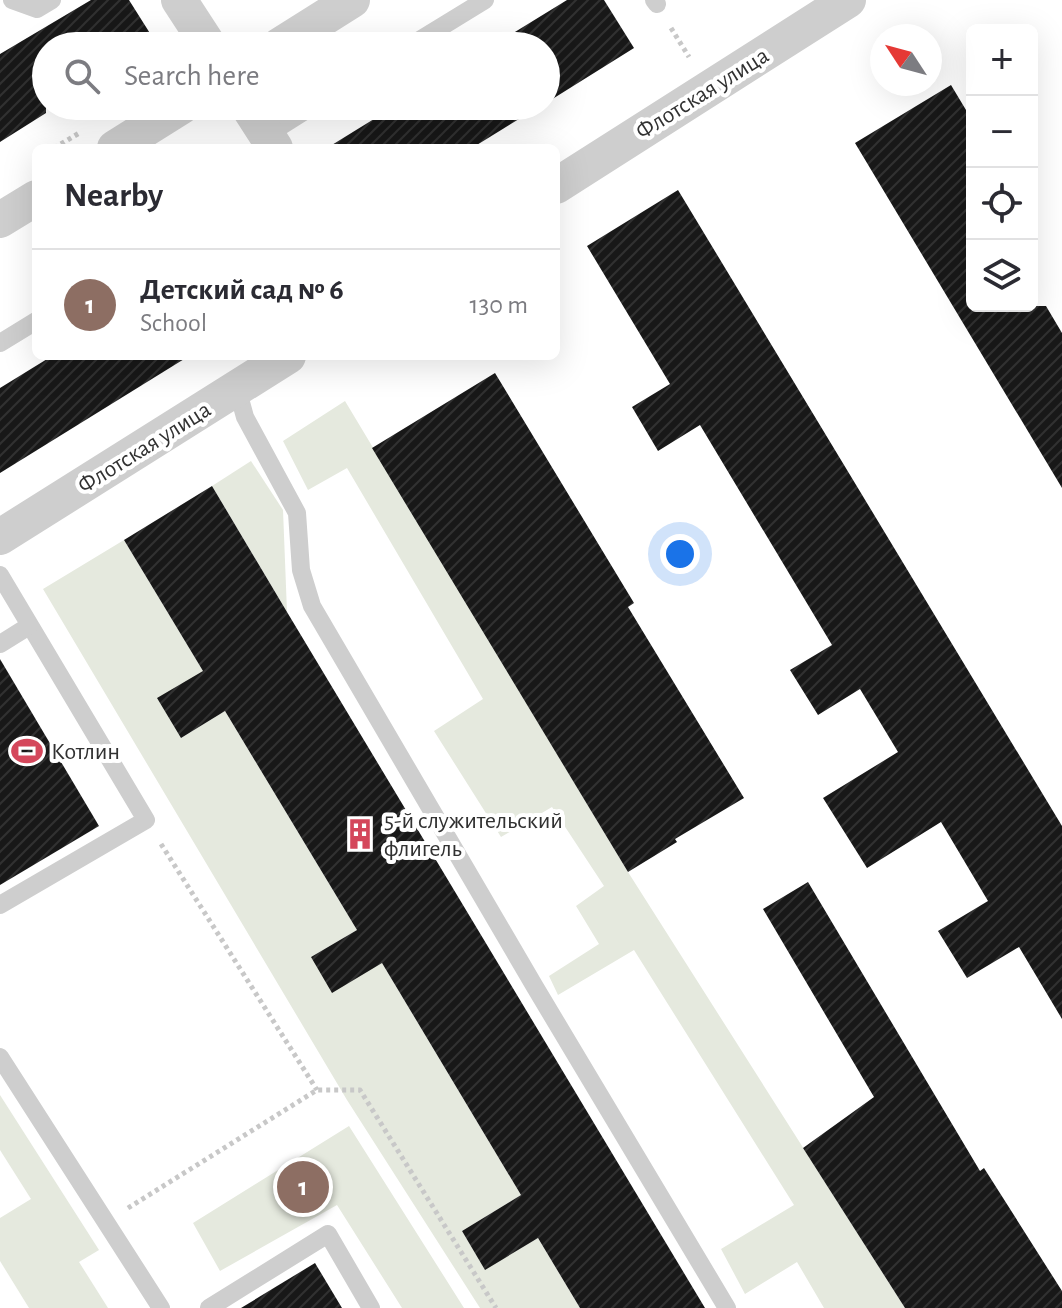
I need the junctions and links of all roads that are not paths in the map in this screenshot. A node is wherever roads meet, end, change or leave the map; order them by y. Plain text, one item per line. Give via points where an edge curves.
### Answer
1 (12, 0) edge
2 (52, 0) edge
3 (179, 0) edge
4 (352, 0) edge
5 (485, 0) edge
6 (845, 1) edge
7 (200, 32) edge
8 (301, 32) edge
9 (433, 32) edge
10 (160, 120) edge
11 (284, 120) edge
12 (263, 130) edge
13 (121, 144) edge
14 (560, 183) edge
15 (32, 200) edge
16 (0, 220) edge
17 (32, 323) edge
18 (0, 343) edge
19 (282, 360) edge
20 (237, 388) junction
21 (0, 537) edge
22 (0, 575) edge
23 (29, 626) junction
24 (0, 644) edge
25 (0, 905) edge
26 (0, 1057) edge
27 (161, 1308) edge
28 (211, 1308) edge
29 (371, 1308) edge
30 (727, 1308) edge

1 - 2 lane via 37,9
3 - 7 street
4 - 8 street
5 - 9 lane
6 - 14 street, Флотская улица
10 - 13 street
11 - 12 lane
15 - 16 street
17 - 18 lane
19 - 20 street, Флотская улица
20 - 21 street, Флотская улица
20 - 30 lane via 245,417 297,513 301,570 312,606
22 - 23 lane
23 - 24 lane
23 - 25 lane via 146,820
26 - 27 lane
28 - 29 lane via 328,1234

